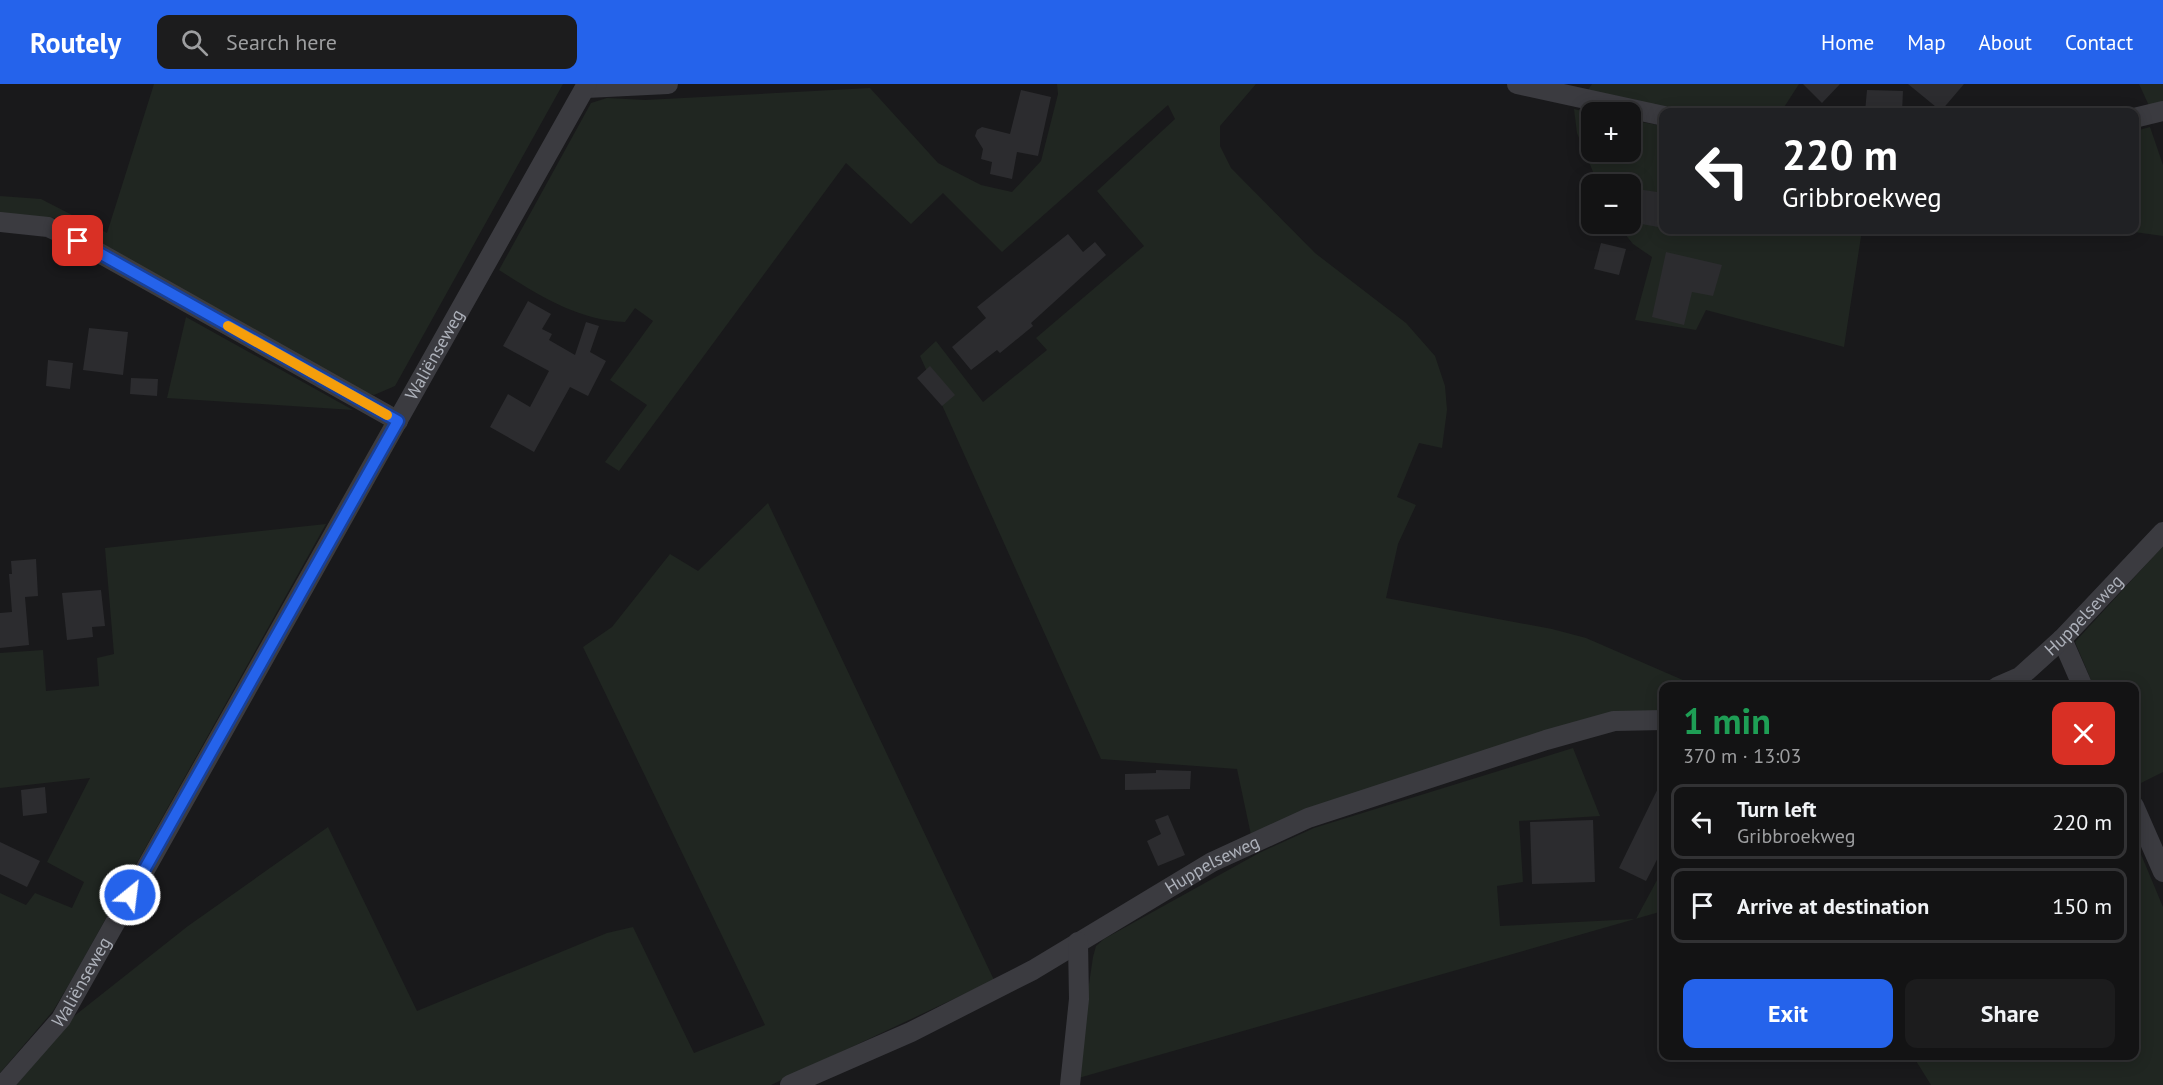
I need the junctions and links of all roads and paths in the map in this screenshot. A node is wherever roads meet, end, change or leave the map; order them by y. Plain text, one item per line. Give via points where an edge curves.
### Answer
1 (668, 84) edge
2 (1517, 84) edge
3 (586, 86) edge
4 (2163, 111) edge
5 (1659, 115) edge
6 (2139, 117) edge
7 (0, 222) edge
8 (398, 421) junction
9 (2163, 532) edge
10 (2062, 639) junction
11 (2008, 682) edge
12 (2081, 682) edge
13 (1659, 720) edge
14 (2139, 817) edge
15 (2163, 872) edge
16 (1078, 942) junction
17 (3, 1085) edge
18 (790, 1085) edge
19 (1070, 1085) edge

1 - 3 street
2 - 5 street
3 - 8 street, Waliënseweg
4 - 6 street
7 - 8 street via 48,227 78,241
8 - 17 street, Waliënseweg via 61,1019
9 - 10 street, Huppelseweg
10 - 11 street, Huppelseweg via 2020,677
10 - 12 street
13 - 16 street, Huppelseweg via 1614,721 1308,818 1212,862
14 - 15 street
16 - 18 street, Huppelseweg via 1033,970 911,1032
16 - 19 street via 1079,999

